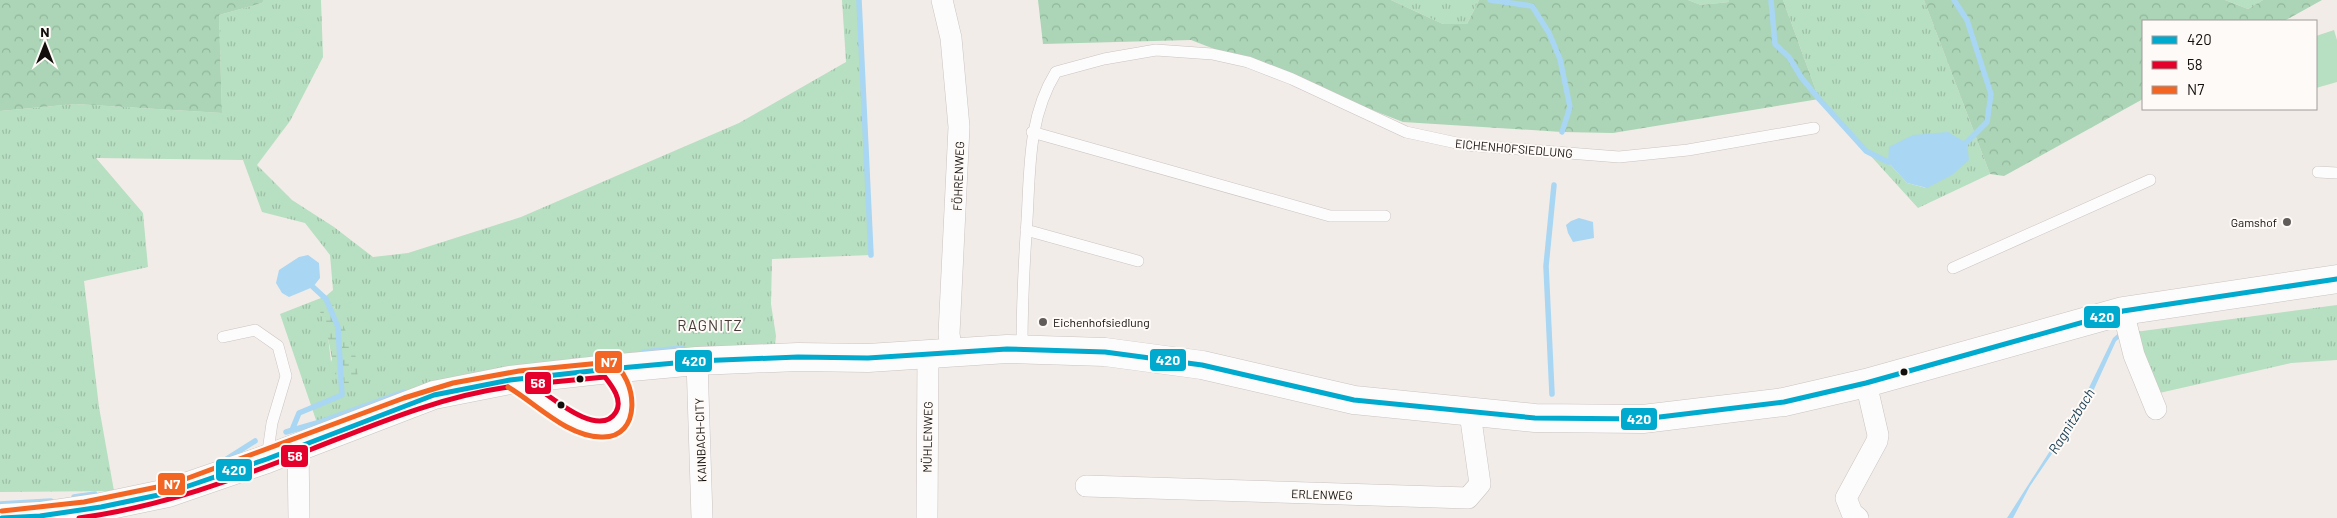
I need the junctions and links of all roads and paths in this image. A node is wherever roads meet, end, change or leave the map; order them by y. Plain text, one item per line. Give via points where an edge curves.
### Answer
1 (942, 0) edge
2 (1814, 128) dead end
3 (1032, 132) junction
4 (2318, 172) dead end
5 (2337, 173) edge
6 (2150, 180) dead end
7 (1385, 216) dead end
8 (1026, 230) junction
9 (1138, 261) dead end
10 (1953, 268) dead end
11 (2337, 279) edge
12 (2126, 326) junction
13 (223, 337) dead end
14 (1022, 349) junction
15 (940, 354) junction
16 (697, 361) junction
17 (609, 369) junction
18 (510, 380) junction
19 (1866, 383) junction
20 (2156, 409) dead end
21 (1470, 413) junction
22 (298, 448) junction
23 (267, 459) junction
24 (1086, 486) dead end
25 (2, 518) edge
26 (299, 518) edge
27 (702, 518) edge
28 (926, 518) edge
29 (1858, 518) edge

1 - 15 street, FÖHRENWEG via 951,38 959,126 949,334
2 - 3 lane, EICHENHOFSIEDLUNG via 1688,150 1619,158 1466,145 1406,132 1248,62 1212,54 1156,50 1056,72 1045,89
3 - 7 lane via 1330,216
3 - 8 lane, EICHENHOFSIEDLUNG
4 - 5 lane
6 - 10 lane
8 - 9 lane
8 - 14 lane, EICHENHOFSIEDLUNG
11 - 12 main road
12 - 19 main road
12 - 20 street
13 - 23 lane via 255,330 278,346 286,376 272,423
14 - 15 main road
14 - 21 main road via 1105,352 1153,358 1354,400
15 - 16 main road
15 - 28 street, MÜHLENWEG
16 - 17 main road
16 - 27 street, KAINBACH-CITY
17 - 18 main road
17 - 18 lane via 622,389 626,407 620,420 606,429 593,429 576,423
18 - 22 main road via 434,395
19 - 21 main road via 1784,402 1643,419 1535,418
19 - 29 street via 1878,435 1846,498 1852,513
21 - 24 street, ERLENWEG via 1480,484 1468,498
22 - 23 main road
22 - 26 street
23 - 25 main road via 158,495 40,516

